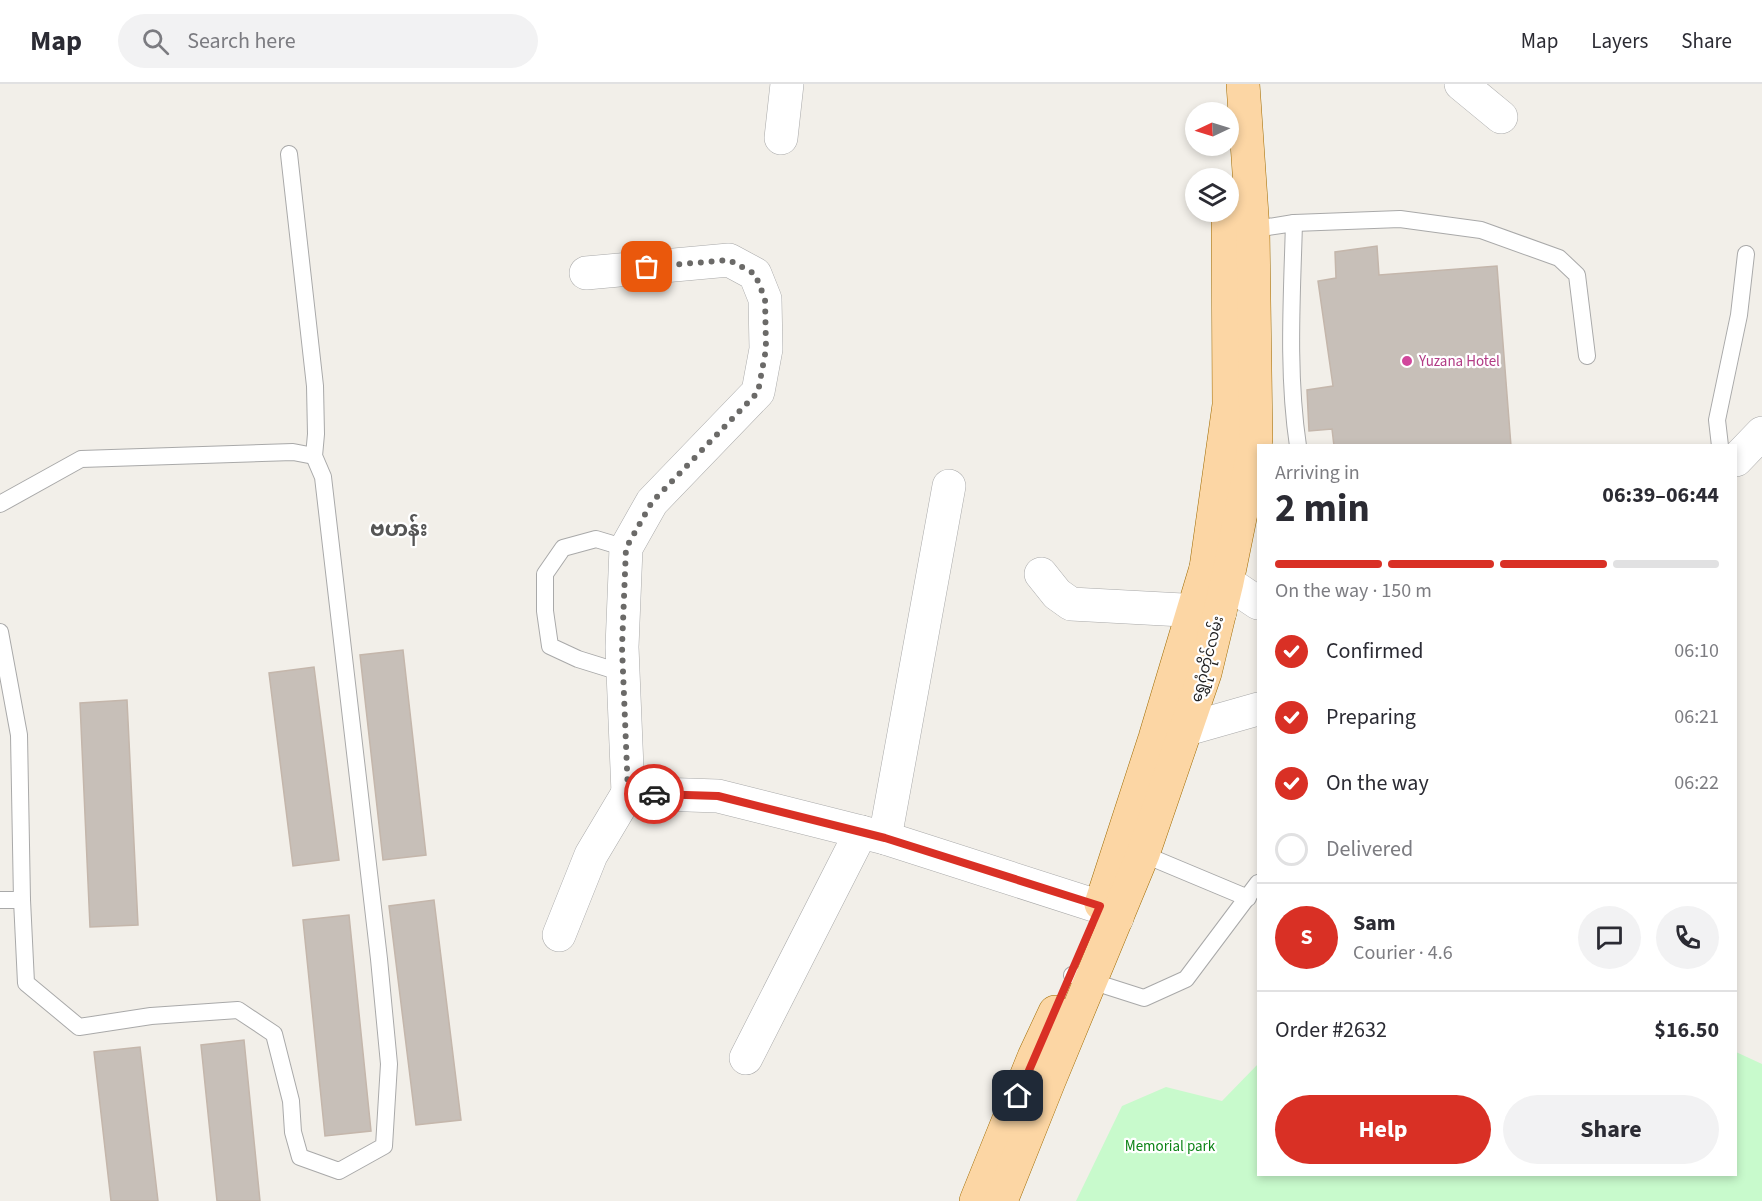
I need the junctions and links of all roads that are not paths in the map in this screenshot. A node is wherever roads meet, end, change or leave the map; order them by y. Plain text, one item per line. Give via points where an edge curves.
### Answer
1 (788, 84) edge
2 (1222, 84) edge
3 (1243, 84) edge
4 (1461, 84) edge
5 (1223, 102) edge
6 (1501, 117) dead end
7 (781, 138) dead end
8 (289, 154) dead end
9 (1294, 223) junction
10 (1237, 224) edge
11 (1746, 254) dead end
12 (586, 273) dead end
13 (1587, 356) dead end
14 (1762, 433) edge
15 (1298, 444) edge
16 (1720, 444) edge
17 (314, 456) junction
18 (1737, 459) edge
19 (949, 486) dead end
20 (0, 504) edge
21 (626, 548) junction
22 (1041, 574) dead end
23 (1212, 593) junction
24 (1257, 603) edge
25 (0, 632) edge
26 (623, 673) junction
27 (1257, 709) edge
28 (1186, 728) junction
29 (1155, 738) junction
30 (628, 793) junction
31 (873, 835) junction
32 (1132, 850) junction
33 (1257, 884) edge
34 (1248, 898) junction
35 (0, 900) edge
36 (22, 900) junction
37 (1108, 912) junction
38 (559, 935) dead end
39 (1082, 978) junction
40 (746, 1058) dead end
41 (976, 1201) edge
42 (1001, 1201) edge

1 - 7 street
2 - 5 main road
3 - 10 main road, ရွှေဂုံတိုင်လမ်း
4 - 6 street
8 - 17 lane via 315,386
9 - 10 lane
9 - 13 lane via 1400,219 1481,230 1559,258 1577,275
9 - 15 lane via 1291,310
10 - 23 main road, ရွှေဂုံတိုင်လမ်း via 1229,405
11 - 16 lane via 1739,315 1717,420
12 - 21 street via 729,260 755,274 765,299 766,349 758,392 652,502
14 - 18 street
17 - 20 lane via 293,452 81,459
17 - 36 lane via 323,477 379,959 389,1064 384,1146 339,1171 300,1157 274,1034 238,1010 151,1016 79,1028 26,983
19 - 31 street
21 - 26 street
21 - 26 lane via 596,539 563,548 545,574 550,646
22 - 23 street via 1071,604
23 - 24 street
23 - 28 main road, ရွှေဂုံတိုင်လမ်း via 1205,673
23 - 29 main road, ရွှေဂုံတိုင်လမ်း
25 - 36 lane via 19,735
26 - 30 street
27 - 28 street
28 - 29 street
28 - 32 main road, ရွှေဂုံတိုင်လမ်း
29 - 32 main road, ရွှေဂုံတိုင်လမ်း
30 - 31 street via 718,796
30 - 38 street via 591,855
31 - 37 street
31 - 40 street
32 - 34 lane
32 - 37 main road, ရွှေဂုံတိုင်လမ်း
33 - 34 lane
34 - 39 lane via 1186,979 1144,998
35 - 36 lane
37 - 39 main road, ရွှေဂုံတိုင်လမ်း
39 - 41 main road, ရွှေဂုံတိုင်လမ်း via 1034,1057
39 - 42 main road, ရွှေဂုံတိုင်လမ်း via 1049,1080

